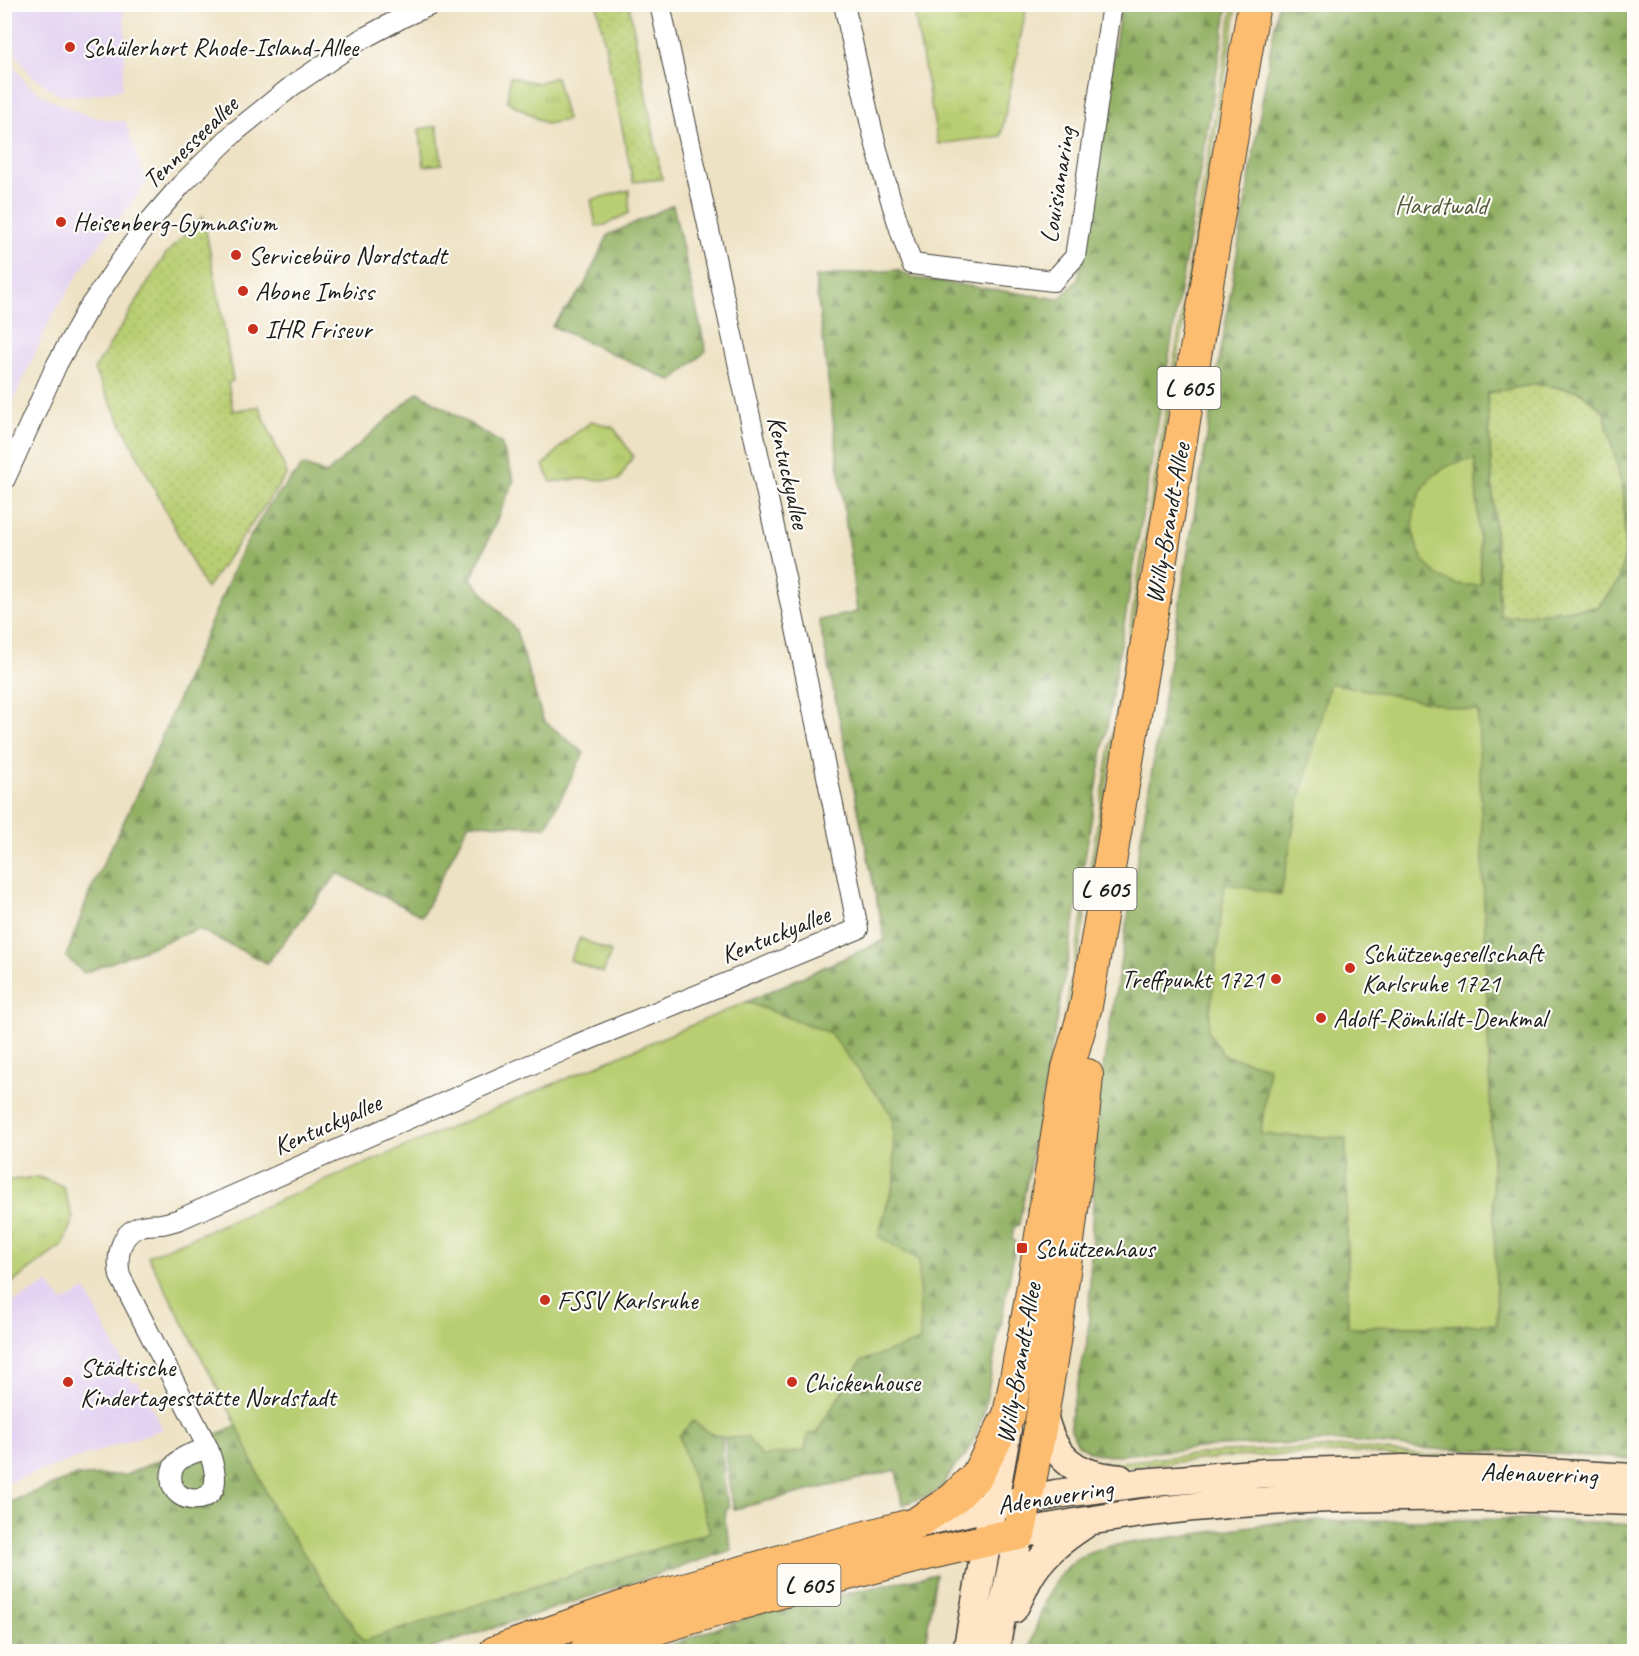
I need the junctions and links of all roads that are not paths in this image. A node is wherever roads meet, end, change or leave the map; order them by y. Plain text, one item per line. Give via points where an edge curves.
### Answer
1 (433, 4) edge
2 (660, 4) edge
3 (844, 4) edge
4 (1112, 4) edge
5 (1254, 4) edge
6 (4, 482) edge
7 (1086, 1006) junction
8 (1043, 1414) junction
9 (1009, 1415) junction
10 (208, 1448) dead end
11 (1635, 1478) edge
12 (1140, 1483) junction
13 (1027, 1500) junction
14 (1635, 1501) edge
15 (992, 1506) junction
16 (1092, 1520) junction
17 (915, 1524) junction
18 (1019, 1534) junction
19 (987, 1540) junction
20 (996, 1644) edge
21 (495, 1652) edge
22 (585, 1652) edge
23 (967, 1652) edge

1 - 6 street, Tennesseeallee via 360,40 292,86 236,131 181,185 143,229 86,312 57,364
2 - 10 street, Kentuckyallee via 858,929 571,1047 180,1219 141,1226 128,1234 118,1254 120,1276
3 - 4 street, Louisianaring via 896,221 912,264 1053,281 1075,256
5 - 7 main road, Willy-Brandt-Allee / L 605
7 - 8 main road, Willy-Brandt-Allee / L 605 via 1087,1077
7 - 9 main road, Willy-Brandt-Allee / L 605 via 1068,1068
8 - 12 main road via 1048,1435 1067,1461 1087,1473
8 - 13 main road, Willy-Brandt-Allee / L 605
9 - 15 main road, Willy-Brandt-Allee / L 605
9 - 17 main road via 971,1482 953,1500
11 - 12 main road, Adenauerring via 1367,1469
12 - 13 main road, Adenauerring
13 - 15 main road, Adenauerring
13 - 18 main road, Willy-Brandt-Allee / L 605
14 - 16 main road, Adenauerring via 1396,1496 1292,1499 1195,1506
15 - 17 main road, Adenauerring / L 605
15 - 19 main road, Willy-Brandt-Allee
16 - 18 main road, Adenauerring
16 - 20 main road via 1065,1537 1042,1560
17 - 21 main road, Adenauerring / L 605 via 634,1603
18 - 19 main road, Adenauerring / L 605
18 - 20 main road, Willy-Brandt-Allee
19 - 22 main road, Adenauerring / L 605 via 747,1601
19 - 23 main road, Willy-Brandt-Allee

